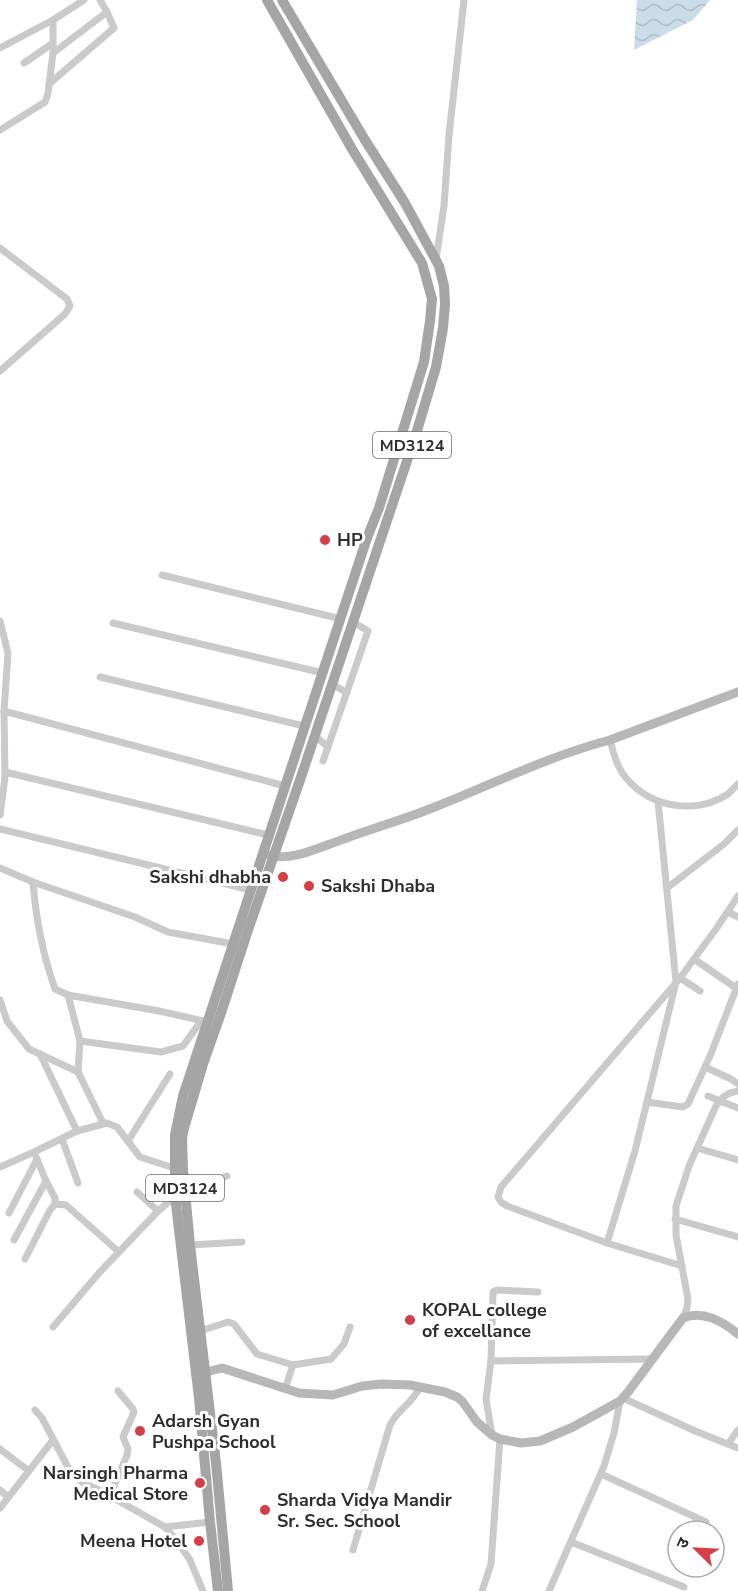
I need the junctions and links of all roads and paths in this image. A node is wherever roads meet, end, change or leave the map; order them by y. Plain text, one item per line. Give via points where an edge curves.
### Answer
1 (84, 0) edge
2 (99, 0) edge
3 (267, 0) edge
4 (282, 0) edge
5 (464, 0) edge
6 (107, 12) junction
7 (53, 20) junction
8 (53, 43) junction
9 (0, 48) edge
10 (53, 53) junction
11 (24, 63) dead end
12 (49, 84) junction
13 (0, 130) edge
14 (0, 248) edge
15 (436, 259) junction
16 (0, 371) edge
17 (162, 574) dead end
18 (341, 619) junction
19 (0, 621) edge
20 (352, 622) junction
21 (112, 623) dead end
22 (323, 673) junction
23 (3, 676) edge
24 (100, 677) dead end
25 (332, 684) junction
26 (738, 692) edge
27 (316, 693) junction
28 (347, 693) junction
29 (328, 697) junction
30 (3, 711) junction
31 (304, 726) junction
32 (315, 736) junction
33 (610, 740) junction
34 (328, 747) junction
35 (323, 761) dead end
36 (5, 772) junction
37 (738, 784) edge
38 (285, 786) junction
39 (658, 801) junction
40 (0, 815) edge
41 (0, 829) edge
42 (738, 830) edge
43 (268, 835) junction
44 (268, 855) junction
45 (0, 868) edge
46 (33, 882) junction
47 (667, 888) junction
48 (251, 890) junction
49 (738, 896) edge
50 (728, 912) junction
51 (738, 917) edge
52 (233, 944) junction
53 (694, 959) junction
54 (678, 980) junction
55 (737, 986) edge
56 (700, 991) dead end
57 (68, 995) junction
58 (0, 1000) edge
59 (204, 1022) junction
60 (80, 1041) junction
61 (40, 1054) junction
62 (705, 1067) junction
63 (78, 1072) junction
64 (170, 1074) dead end
65 (738, 1084) edge
66 (738, 1091) edge
67 (708, 1096) dead end
68 (647, 1102) junction
69 (719, 1102) junction
70 (738, 1108) edge
71 (103, 1123) junction
72 (77, 1131) junction
73 (62, 1139) junction
74 (128, 1142) junction
75 (697, 1148) junction
76 (36, 1156) junction
77 (738, 1160) edge
78 (0, 1167) edge
79 (174, 1168) junction
80 (226, 1176) dead end
81 (45, 1181) junction
82 (78, 1183) dead end
83 (185, 1188) junction
84 (137, 1192) dead end
85 (175, 1196) junction
86 (55, 1204) junction
87 (158, 1211) junction
88 (9, 1213) dead end
89 (675, 1220) junction
90 (738, 1237) edge
91 (14, 1240) dead end
92 (242, 1242) dead end
93 (607, 1244) junction
94 (190, 1245) junction
95 (119, 1252) junction
96 (25, 1260) dead end
97 (682, 1266) junction
98 (538, 1292) dead end
99 (493, 1313) junction
100 (516, 1313) dead end
101 (683, 1318) junction
102 (53, 1327) dead end
103 (350, 1327) dead end
104 (200, 1331) junction
105 (738, 1333) edge
106 (653, 1359) junction
107 (491, 1361) junction
108 (293, 1365) junction
109 (206, 1371) junction
110 (420, 1387) junction
111 (285, 1389) junction
112 (117, 1391) dead end
113 (621, 1399) junction
114 (35, 1410) dead end
115 (738, 1430) edge
116 (496, 1437) junction
117 (52, 1440) junction
118 (728, 1444) junction
119 (738, 1448) edge
120 (0, 1449) edge
121 (29, 1471) junction
122 (601, 1474) junction
123 (213, 1484) junction
124 (0, 1490) edge
125 (110, 1496) junction
126 (8, 1497) junction
127 (0, 1508) edge
128 (215, 1508) junction
129 (702, 1519) edge
130 (210, 1522) junction
131 (165, 1527) junction
132 (571, 1542) junction
133 (353, 1550) dead end
134 (684, 1587) dead end
135 (203, 1591) edge
136 (218, 1591) edge
137 (228, 1591) edge
138 (482, 1591) edge
139 (549, 1591) edge

1 - 7 street
2 - 6 street
3 - 18 main road, MD3124 via 422,263 432,299 424,362
4 - 15 main road, MD3124
5 - 15 street
6 - 10 street
6 - 12 street via 114,28
7 - 8 street
7 - 9 street
8 - 10 street
8 - 11 street
10 - 12 street
12 - 13 street via 45,102
14 - 16 street via 70,302 65,314
15 - 20 main road, MD3124 via 445,304 436,367
17 - 18 street
18 - 22 main road, MD3124
19 - 23 street via 8,653
20 - 25 main road, MD3124
20 - 28 street via 368,630
21 - 22 street
22 - 27 main road, MD3124
23 - 30 street
24 - 31 street
25 - 28 street
25 - 29 main road, MD3124
26 - 33 main road
27 - 29 main road
27 - 31 main road, MD3124
28 - 34 street
29 - 32 main road, MD3124
30 - 36 street
30 - 38 street
31 - 38 main road, MD3124
32 - 34 street
32 - 44 main road, MD3124
33 - 39 street via 621,771 631,784
33 - 44 main road via 532,766 385,825 288,857
34 - 35 street
36 - 40 street
36 - 43 street
37 - 39 street via 706,804 682,806
38 - 43 main road, MD3124
39 - 47 street
41 - 48 street
42 - 47 street
43 - 44 main road, MD3124
44 - 48 main road
44 - 83 main road, MD3124 via 184,1128
45 - 46 street
46 - 52 street via 168,932
46 - 57 street via 45,959 55,989
47 - 54 street
48 - 52 main road
49 - 50 street
50 - 51 street
50 - 53 street
52 - 59 main road
53 - 54 street
53 - 55 street
54 - 56 street
54 - 68 street
54 - 93 street via 499,1191 498,1197 507,1206
55 - 62 street
57 - 59 street
57 - 60 street
58 - 61 street via 7,1021 19,1038
59 - 60 street via 183,1046 161,1052
59 - 79 main road via 175,1134
60 - 63 street
61 - 63 street
61 - 72 street
62 - 65 street
62 - 68 street via 686,1107
63 - 71 street
64 - 74 street
66 - 69 street
67 - 69 street
68 - 93 street
69 - 70 street
69 - 75 street
71 - 72 street
71 - 74 street via 117,1127
72 - 73 street
73 - 76 street
73 - 82 street
74 - 79 street via 140,1157
75 - 77 street
75 - 89 street
76 - 78 street
76 - 81 street
76 - 88 street
79 - 85 main road
80 - 83 street
81 - 86 street
81 - 91 street
83 - 85 street
83 - 94 main road, MD3124
84 - 87 street
85 - 87 street
85 - 123 main road
86 - 95 street via 66,1205
86 - 96 street
87 - 95 street
89 - 90 street
89 - 97 street
92 - 94 street
93 - 97 street
94 - 104 main road, MD3124
95 - 102 street
97 - 101 street via 688,1299
98 - 99 street via 495,1290
99 - 100 street
99 - 107 street
101 - 105 main road via 706,1316
101 - 106 main road
103 - 108 street via 344,1344 331,1359
104 - 108 street via 228,1322 234,1324 257,1354
104 - 109 main road, MD3124
106 - 107 street
106 - 113 main road
107 - 116 street via 486,1399
108 - 111 street
109 - 111 main road via 222,1368
109 - 123 main road, MD3124
110 - 111 main road via 382,1384 333,1395
110 - 116 main road via 457,1397 477,1422
110 - 133 street via 390,1425
112 - 125 street via 134,1412 123,1437 127,1455
113 - 116 main road via 540,1441 521,1443
113 - 118 street
113 - 122 street
114 - 117 street
115 - 118 street
116 - 138 street via 491,1564
117 - 121 street
117 - 125 street via 70,1471 83,1483
118 - 119 street
120 - 121 street
121 - 126 street
122 - 129 street
122 - 132 street
123 - 128 main road
124 - 126 street
125 - 131 street
126 - 127 street
128 - 130 main road
128 - 137 main road
130 - 131 street
130 - 136 main road
131 - 135 street via 190,1560
132 - 134 street
132 - 139 street

